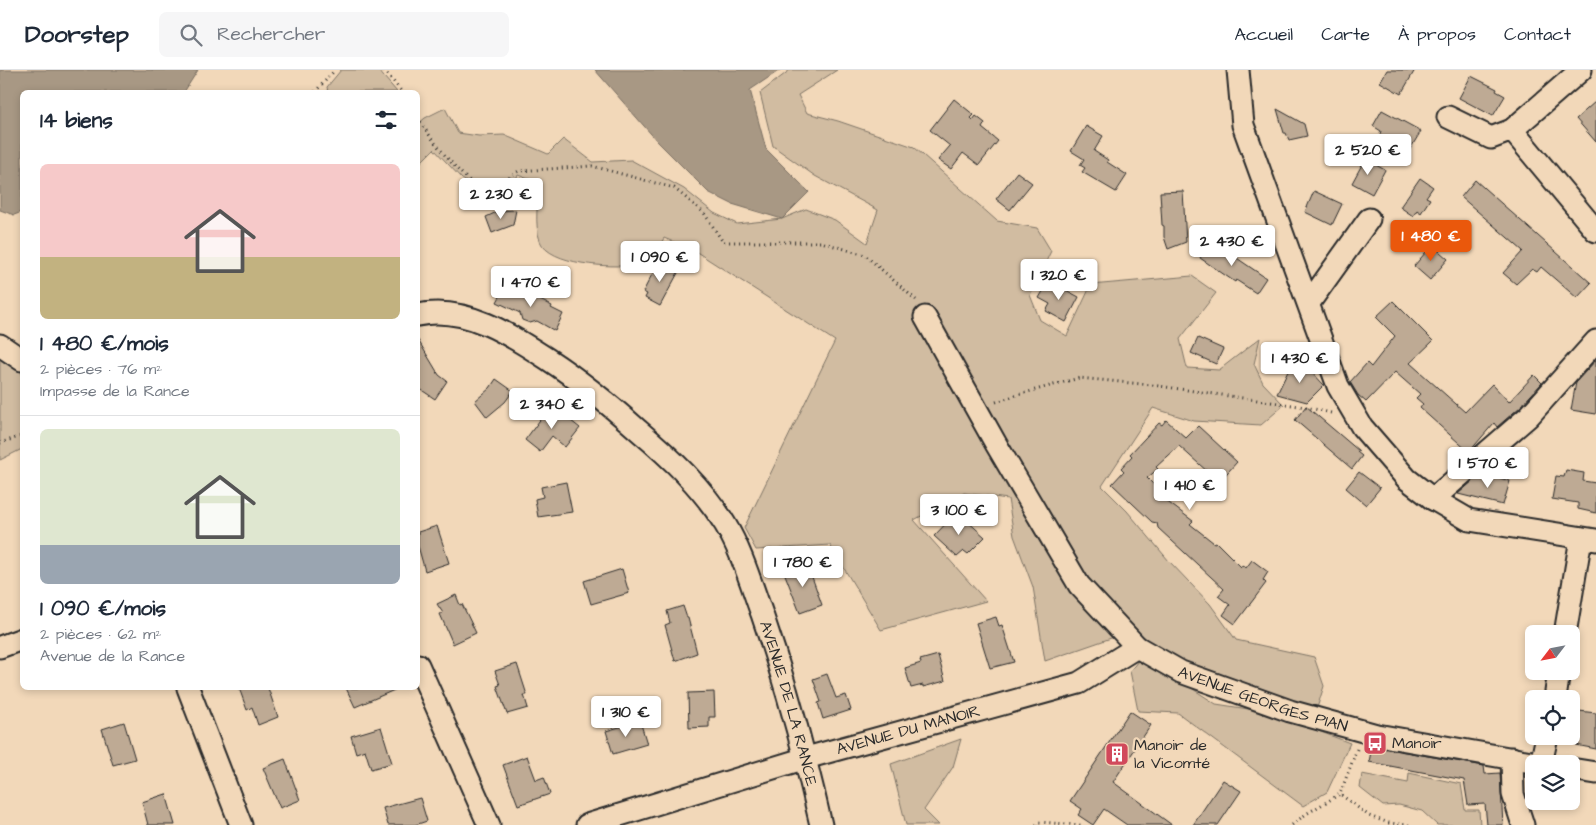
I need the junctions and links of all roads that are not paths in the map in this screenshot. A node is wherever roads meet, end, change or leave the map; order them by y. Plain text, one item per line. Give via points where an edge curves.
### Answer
1 (1238, 70) edge
2 (1581, 70) edge
3 (1448, 117) dead end
4 (1512, 130) junction
5 (1370, 219) dead end
6 (1596, 231) edge
7 (1309, 303) junction
8 (420, 315) edge
9 (925, 317) road end
10 (1596, 341) edge
11 (0, 345) edge
12 (20, 359) edge
13 (1432, 499) junction
14 (1588, 539) edge
15 (1567, 625) edge
16 (20, 640) edge
17 (0, 647) edge
18 (1137, 647) junction
19 (420, 670) edge
20 (189, 690) edge
21 (806, 758) junction
22 (1512, 758) junction
23 (1525, 761) edge
24 (1580, 770) edge
25 (1596, 773) edge
26 (241, 825) edge
27 (489, 825) edge
28 (587, 825) edge
29 (821, 825) edge
30 (1523, 825) edge

1 - 7 street via 1243,125
2 - 4 street
3 - 4 street via 1491,138
4 - 6 street
5 - 7 street
7 - 13 street via 1338,386 1362,427 1407,479
8 - 21 street, AVENUE DE LA RANCE via 449,314 475,319 538,353 609,405 678,466 704,494 743,560
9 - 18 street, AVENUE GEORGES PIAN via 1079,584
10 - 13 street via 1529,416
11 - 12 street
13 - 14 street via 1469,520
14 - 15 street
16 - 17 street
18 - 21 street, AVENUE DU MANOIR via 1079,683
18 - 22 street, AVENUE GEORGES PIAN via 1181,672 1290,711 1377,735
19 - 27 street
20 - 26 street
21 - 28 street, AVENUE DU MANOIR
21 - 29 street, AVENUE DE LA RANCE
22 - 23 street, AVENUE GEORGES PIAN
22 - 30 street via 1513,794
24 - 25 street

